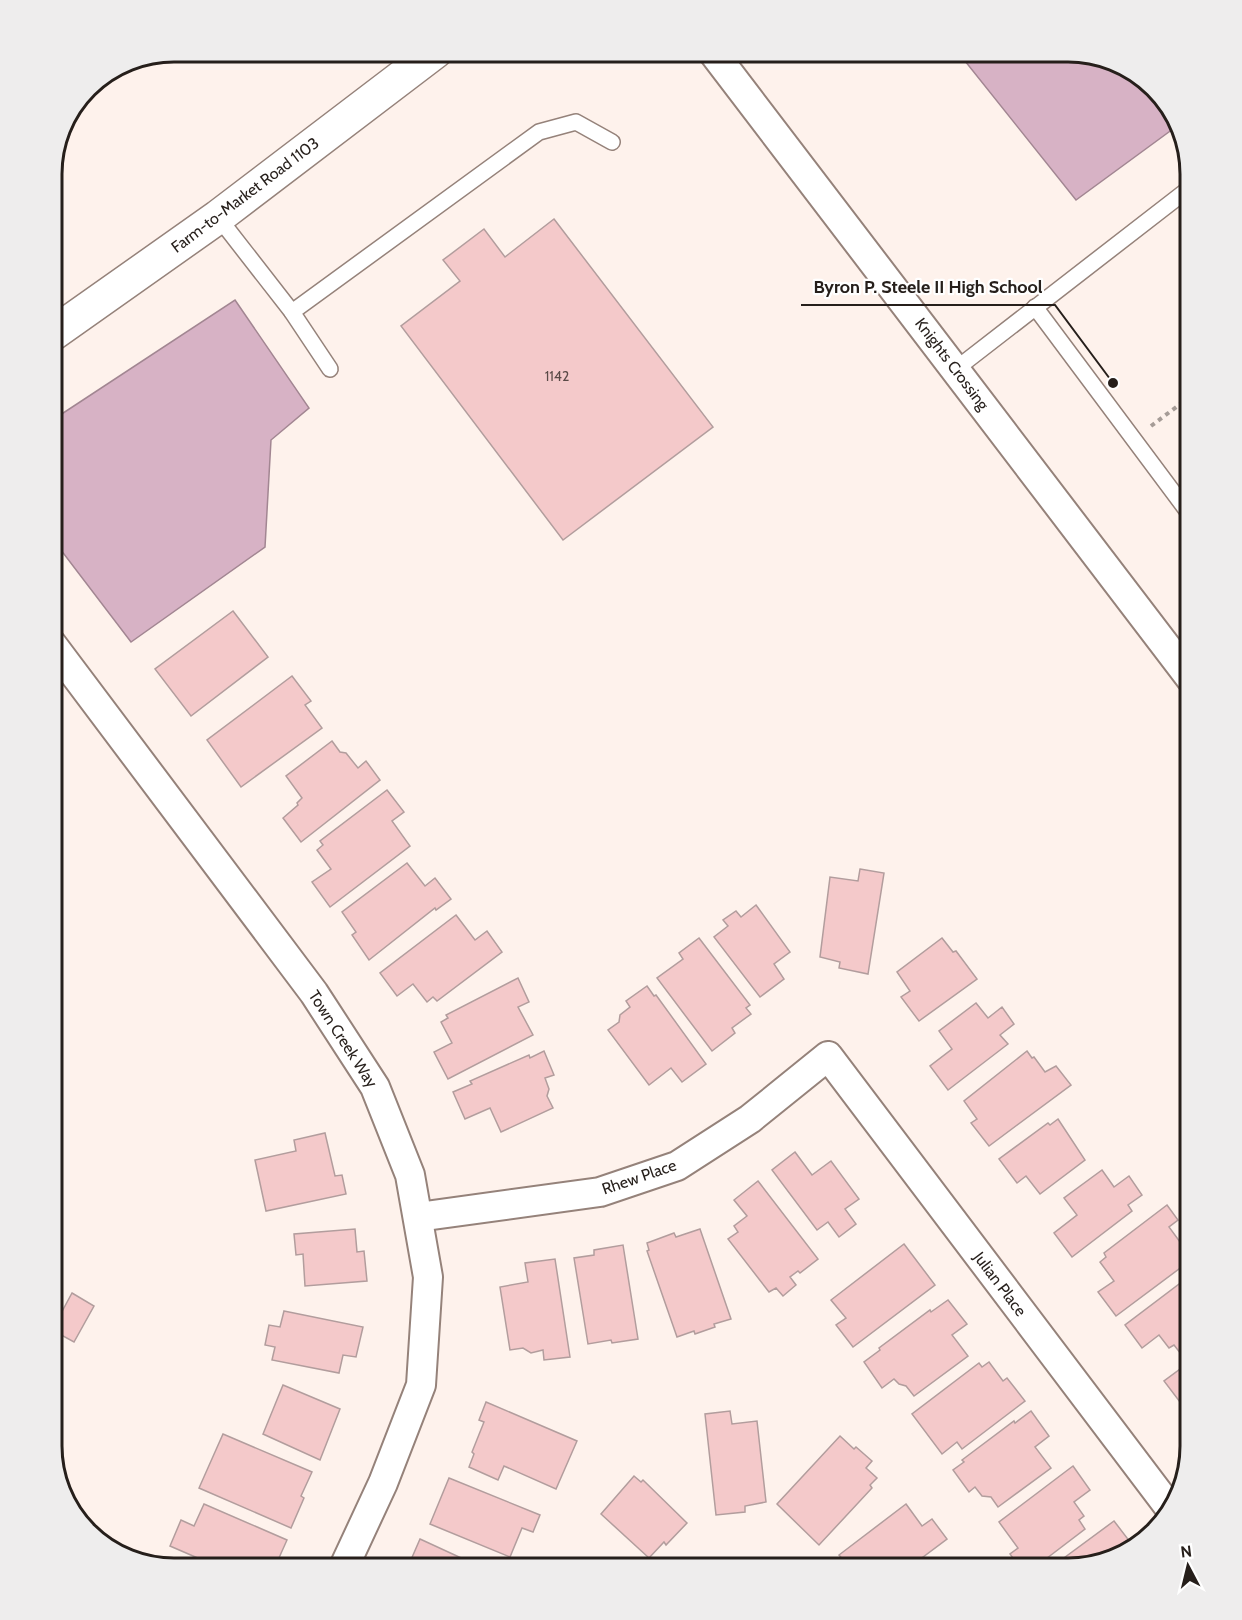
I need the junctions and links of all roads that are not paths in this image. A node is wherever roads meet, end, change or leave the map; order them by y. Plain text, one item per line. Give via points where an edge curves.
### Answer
1 (422, 62) edge
2 (720, 62) edge
3 (612, 142) dead end
4 (1180, 195) edge
5 (218, 217) junction
6 (1035, 307) junction
7 (292, 312) junction
8 (62, 327) edge
9 (330, 369) dead end
10 (956, 369) junction
11 (1180, 501) edge
12 (62, 658) edge
13 (1180, 664) edge
14 (828, 1056) joint
15 (418, 1217) junction
16 (1166, 1502) edge
17 (349, 1558) edge

1 - 5 main road, Farm-to-Market Road 1103
2 - 10 street, Knights Crossing
3 - 7 lane via 576,122 539,132
4 - 6 lane
5 - 7 lane
5 - 8 main road, Farm-to-Market Road 1103
6 - 10 lane
6 - 11 lane
7 - 9 lane
10 - 13 street, Knights Crossing
12 - 15 street, Town Creek Way via 314,993 375,1087 410,1176
14 - 15 street, Rhew Place via 750,1119 676,1166 600,1192
14 - 16 street, Julian Place
15 - 17 street, Town Creek Way via 428,1277 421,1385

